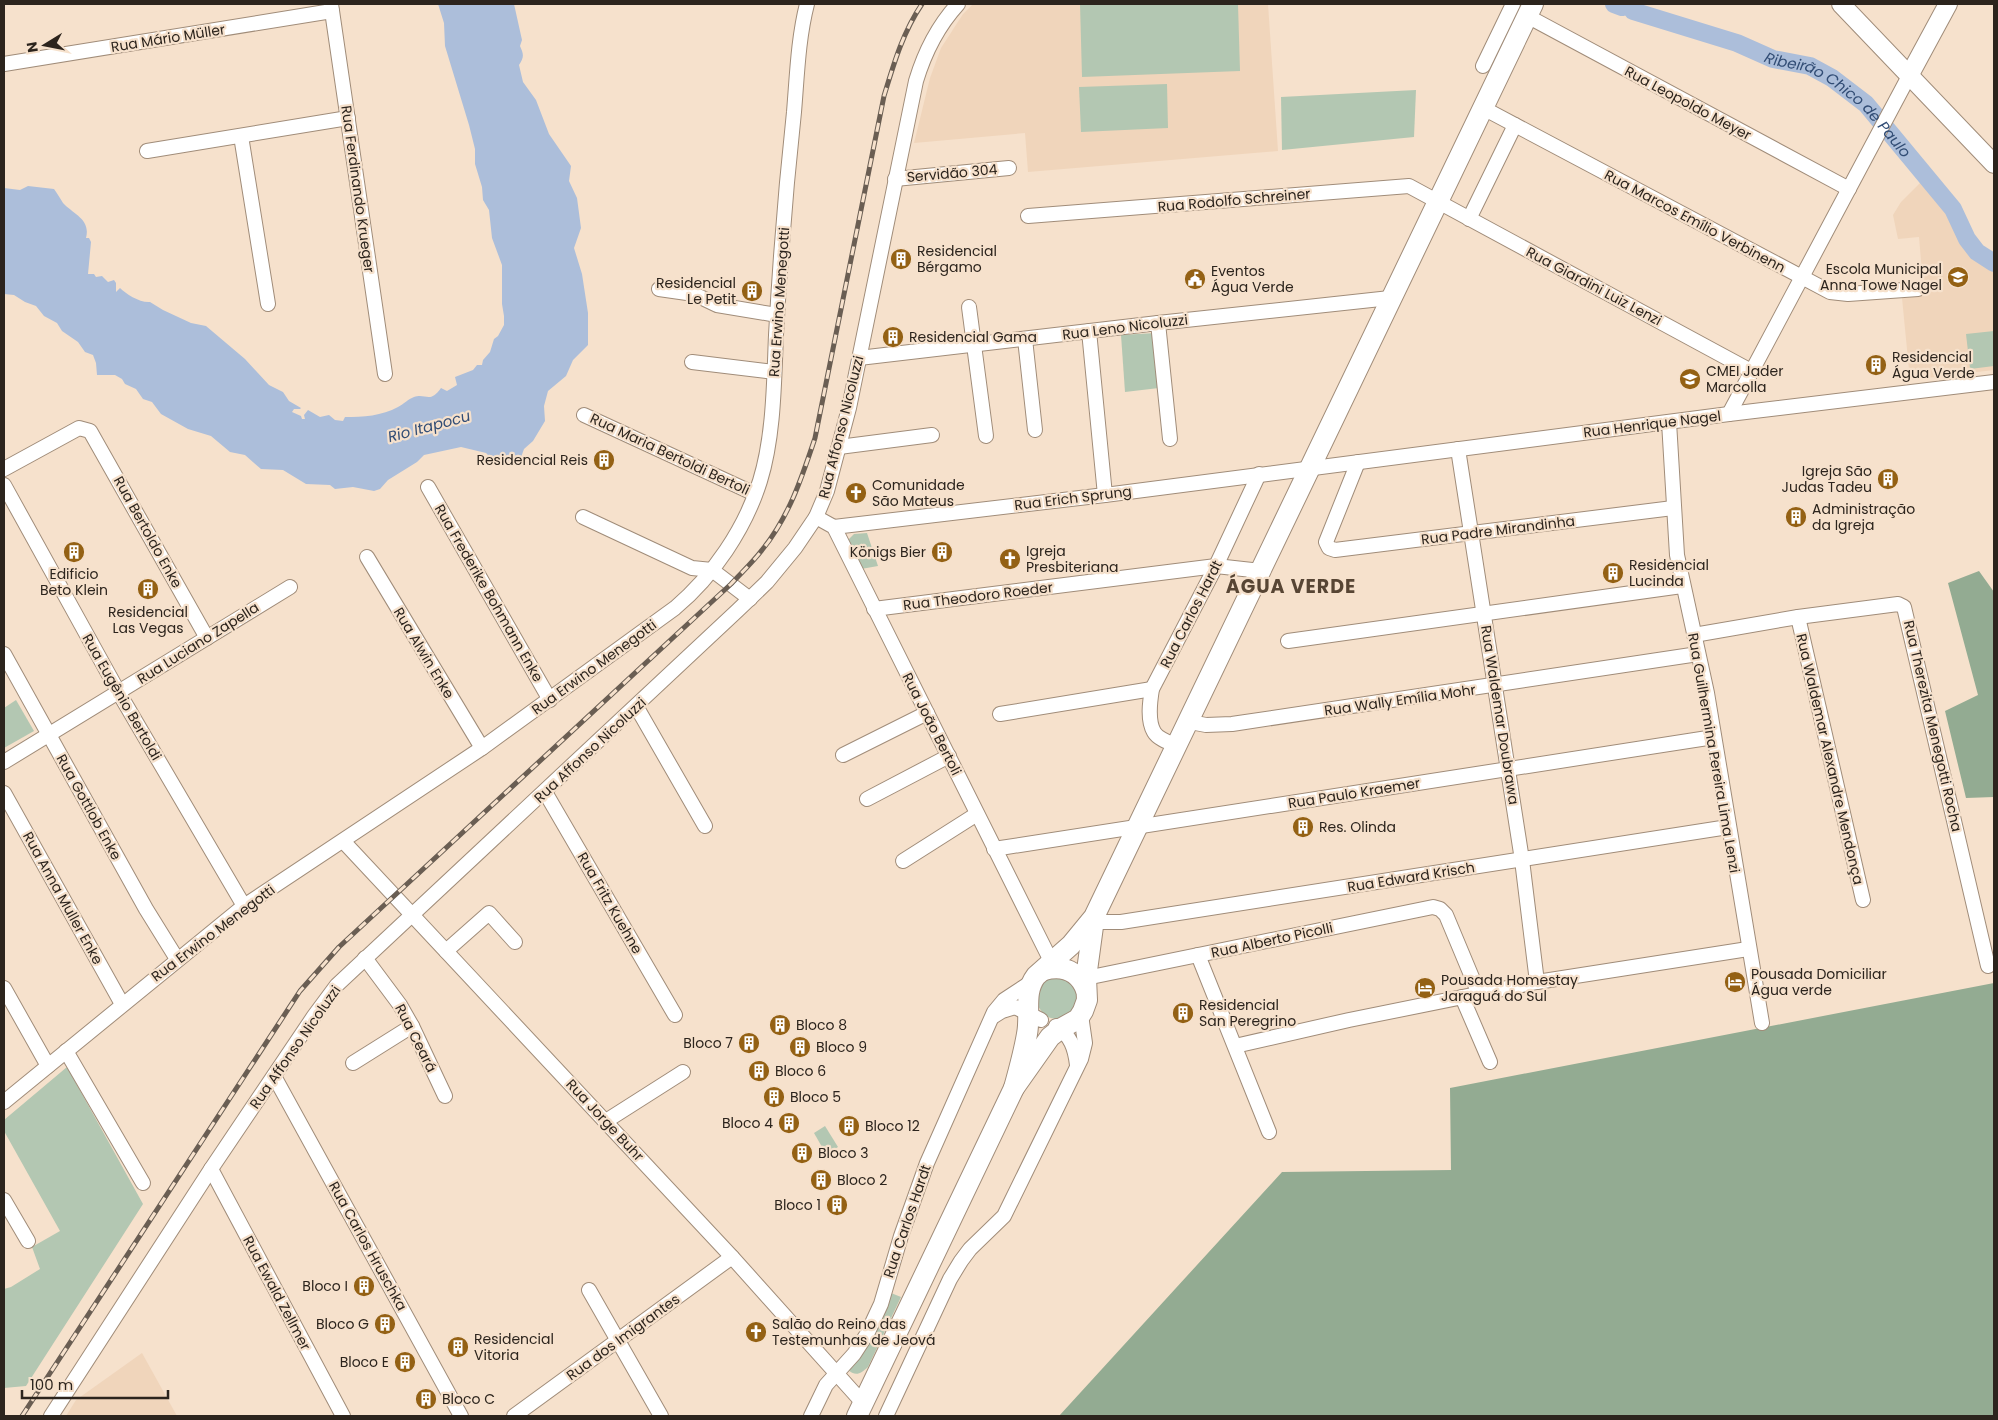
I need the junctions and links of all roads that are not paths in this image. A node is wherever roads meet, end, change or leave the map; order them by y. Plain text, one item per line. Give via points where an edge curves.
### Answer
1 (806, 4) edge
2 (958, 4) edge
3 (1842, 4) edge
4 (1948, 4) edge
5 (331, 7) edge
6 (1524, 8) edge
7 (1930, 38) junction
8 (1883, 48) junction
9 (4, 64) edge
10 (1483, 66) dead end
11 (1910, 76) junction
12 (1483, 108) junction
13 (348, 118) junction
14 (1515, 125) junction
15 (242, 136) junction
16 (147, 151) dead end
17 (1994, 164) edge
18 (1009, 168) dead end
19 (895, 179) junction
20 (1849, 189) junction
21 (1437, 202) junction
22 (1028, 216) dead end
23 (1468, 219) junction
24 (1801, 278) junction
25 (659, 289) dead end
26 (1918, 289) dead end
27 (1390, 298) junction
28 (268, 304) dead end
29 (970, 307) dead end
30 (777, 315) junction
31 (1158, 323) junction
32 (1089, 331) junction
33 (1024, 339) junction
34 (974, 345) junction
35 (859, 358) junction
36 (692, 362) dead end
37 (1752, 371) junction
38 (774, 372) junction
39 (385, 374) dead end
40 (1994, 382) edge
41 (1729, 414) junction
42 (584, 415) dead end
43 (1669, 422) junction
44 (1035, 430) dead end
45 (932, 435) dead end
46 (986, 436) dead end
47 (1170, 439) dead end
48 (839, 447) junction
49 (1458, 449) junction
50 (1358, 462) junction
51 (1311, 468) junction
52 (4, 469) edge
53 (1259, 474) junction
54 (4, 485) edge
55 (428, 486) dead end
56 (755, 494) junction
57 (1105, 495) junction
58 (1673, 508) junction
59 (583, 517) dead end
60 (816, 517) junction
61 (834, 527) junction
62 (1471, 533) junction
63 (367, 556) dead end
64 (1216, 566) junction
65 (712, 570) junction
66 (1261, 571) junction
67 (1682, 586) junction
68 (290, 587) dead end
69 (750, 599) junction
70 (874, 609) junction
71 (1484, 615) junction
72 (1798, 618) junction
73 (1694, 635) junction
74 (207, 638) junction
75 (1288, 641) dead end
76 (4, 654) edge
77 (1698, 654) junction
78 (1495, 686) junction
79 (1152, 689) junction
80 (118, 693) junction
81 (550, 700) junction
82 (636, 706) junction
83 (927, 713) junction
84 (1000, 714) dead end
85 (1190, 722) junction
86 (49, 735) junction
87 (1714, 737) junction
88 (1177, 746) junction
89 (482, 748) junction
90 (843, 755) dead end
91 (949, 756) junction
92 (4, 762) edge
93 (1508, 769) junction
94 (545, 792) junction
95 (4, 793) edge
96 (867, 799) dead end
97 (978, 816) junction
98 (705, 826) dead end
99 (1138, 827) junction
100 (1728, 827) junction
101 (343, 841) junction
102 (994, 849) junction
103 (1522, 860) junction
104 (905, 864) dead end
105 (1862, 900) dead end
106 (244, 906) junction
107 (412, 914) junction
108 (1094, 920) junction
109 (1040, 939) junction
110 (515, 942) dead end
111 (1081, 944) junction
112 (1748, 948) junction
113 (446, 951) junction
114 (1198, 955) junction
115 (365, 958) junction
116 (178, 959) junction
117 (1988, 966) dead end
118 (1046, 971) junction
119 (1112, 973) junction
120 (1083, 981) junction
121 (1537, 982) junction
122 (4, 988) edge
123 (1479, 994) junction
124 (1462, 997) junction
125 (122, 1004) junction
126 (676, 1015) dead end
127 (992, 1018) junction
128 (1052, 1019) junction
129 (1762, 1023) dead end
130 (412, 1026) junction
131 (1235, 1046) junction
132 (66, 1051) junction
133 (353, 1062) dead end
134 (1490, 1062) dead end
135 (48, 1066) junction
136 (1077, 1068) junction
137 (683, 1072) dead end
138 (274, 1076) junction
139 (1014, 1088) junction
140 (445, 1096) dead end
141 (4, 1102) edge
142 (606, 1121) junction
143 (1270, 1132) dead end
144 (211, 1169) junction
145 (143, 1184) dead end
146 (4, 1200) edge
147 (28, 1241) dead end
148 (735, 1261) junction
149 (589, 1290) dead end
150 (620, 1344) junction
151 (836, 1372) junction
152 (860, 1410) edge
153 (531, 1411) edge
154 (51, 1416) edge
155 (343, 1416) edge
156 (461, 1416) edge
157 (514, 1416) edge
158 (661, 1416) edge
159 (811, 1416) edge
160 (886, 1416) edge

1 - 30 street, Rua Erwino Menegotti
2 - 19 street, Rua Affonso Nicoluzzi via 936,32 921,63
3 - 8 main road
4 - 7 main road
5 - 9 street, Rua Mário Müller
5 - 13 street, Rua Ferdinando Krueger
6 - 10 street
6 - 12 highway
6 - 20 street, Rua Leopoldo Meyer
7 - 8 main road via 1908,52
7 - 11 main road
8 - 11 main road
11 - 17 main road
11 - 20 street
12 - 14 street, Rua Marcos Emílio Verbinenn
12 - 21 highway
13 - 15 street
13 - 39 street, Rua Ferdinando Krueger
14 - 23 street
14 - 24 street, Rua Marcos Emílio Verbinenn
15 - 16 street
15 - 28 street
18 - 19 street, Servidão 304
19 - 35 street, Rua Affonso Nicoluzzi
20 - 24 street
21 - 22 street, Rua Rodolfo Schreiner via 1409,186
21 - 23 street, Rua Giardini Luiz Lenzi
21 - 27 highway
23 - 37 street, Rua Giardini Luiz Lenzi
24 - 26 street, Rua Marcos Emílio Verbinenn via 1838,294
24 - 37 street
25 - 30 street via 694,294 717,305
27 - 31 street, Rua Leno Nicoluzzi
27 - 51 highway
29 - 34 street
30 - 38 street, Rua Erwino Menegotti
31 - 32 street, Rua Leno Nicoluzzi
31 - 47 street
32 - 33 street, Rua Leno Nicoluzzi
32 - 57 street
33 - 34 street, Rua Leno Nicoluzzi
33 - 44 street
34 - 35 street, Rua Leno Nicoluzzi
34 - 46 street
35 - 48 street, Rua Affonso Nicoluzzi
36 - 38 street
37 - 41 street
38 - 56 street, Rua Erwino Menegotti via 766,456
40 - 41 street, Rua Henrique Nagel
41 - 43 street, Rua Henrique Nagel
42 - 56 street, Rua Maria Bertoldi Bertoli
43 - 49 street, Rua Henrique Nagel
43 - 58 street, Rua Guilhermina Pereira Lima Lenzi
45 - 48 street
48 - 60 street, Rua Affonso Nicoluzzi
49 - 50 street, Rua Henrique Nagel
49 - 62 street, Rua Waldemar Doubrawa
50 - 51 street, Rua Henrique Nagel
50 - 62 street, Rua Padre Mirandinha via 1326,542 1329,548 1335,550
51 - 53 street, Rua Erich Sprung
51 - 66 highway
52 - 74 street, Rua Bertoldo Enke via 78,428 86,429 92,434
53 - 57 street, Rua Erich Sprung
53 - 64 street, Rua Carlos Hardt
54 - 80 street, Rua Eugênio Bertoldi
55 - 81 street, Rua Frederike Bohmann Enke
56 - 65 street, Rua Erwino Menegotti via 745,518
57 - 61 street, Rua Erich Sprung
58 - 62 street, Rua Padre Mirandinha
58 - 67 street, Rua Guilhermina Pereira Lima Lenzi
59 - 65 street via 692,568
60 - 61 street
60 - 69 street, Rua Affonso Nicoluzzi via 781,566
61 - 70 street, Rua João Bertoli
62 - 71 street, Rua Waldemar Doubrawa
63 - 89 street, Rua Alwin Enke
64 - 66 street, Rua Theodoro Roeder
64 - 70 street, Rua Theodoro Roeder
64 - 79 street, Rua Carlos Hardt
65 - 69 street
65 - 81 street, Rua Erwino Menegotti via 674,608
66 - 85 highway
67 - 71 street
67 - 73 street, Rua Guilhermina Pereira Lima Lenzi
68 - 74 street, Rua Luciano Zapella
69 - 82 street, Rua Affonso Nicoluzzi
70 - 83 street, Rua João Bertoli
71 - 75 street
71 - 78 street, Rua Waldemar Doubrawa
72 - 73 street, Rua Therezita Menegotti Rocha
72 - 105 street, Rua Waldemar Alexandre Mendonça
72 - 117 street, Rua Therezita Menegotti Rocha via 1898,604 1904,606
73 - 77 street, Rua Guilhermina Pereira Lima Lenzi
74 - 80 street, Rua Luciano Zapella
76 - 86 street, Rua Gottlob Enke
77 - 78 street, Rua Wally Emília Mohr
77 - 87 street, Rua Guilhermina Pereira Lima Lenzi
78 - 85 street, Rua Wally Emília Mohr via 1223,725
78 - 93 street, Rua Waldemar Doubrawa
79 - 84 street
79 - 88 street, Rua Carlos Hardt via 1149,704 1154,732
80 - 86 street, Rua Luciano Zapella
80 - 106 street, Rua Eugênio Bertoldi
81 - 89 street, Rua Erwino Menegotti
82 - 94 street, Rua Affonso Nicoluzzi
82 - 98 street
83 - 90 street
83 - 91 street, Rua João Bertoli
85 - 88 highway
86 - 92 street, Rua Luciano Zapella
86 - 116 street, Rua Gottlob Enke via 146,909
87 - 93 street, Rua Paulo Kraemer
87 - 100 street, Rua Guilhermina Pereira Lima Lenzi
88 - 99 highway
89 - 101 street, Rua Erwino Menegotti
91 - 96 street
91 - 97 street, Rua João Bertoli
93 - 99 street, Rua Paulo Kraemer
93 - 103 street, Rua Waldemar Doubrawa
94 - 107 street, Rua Affonso Nicoluzzi
94 - 126 street, Rua Fritz Kuehne
95 - 125 street, Rua Anna Muller Enke
97 - 102 street, Rua João Bertoli
97 - 104 street
99 - 102 street, Rua Paulo Kraemer
99 - 108 highway
100 - 103 street, Rua Edward Krisch
100 - 112 street, Rua Guilhermina Pereira Lima Lenzi
101 - 106 street, Rua Erwino Menegotti
101 - 107 street, Rua Jorge Buhr
102 - 109 street, Rua João Bertoli
103 - 108 street, Rua Edward Krisch via 1121,922
103 - 121 street, Rua Waldemar Doubrawa
106 - 116 street, Rua Erwino Menegotti
107 - 113 street, Rua Jorge Buhr
107 - 115 street, Rua Affonso Nicoluzzi
108 - 111 highway
109 - 111 street via 1054,944
109 - 118 street, Rua João Bertoli
110 - 113 street via 489,913
111 - 118 highway
111 - 119 street via 1098,965
111 - 120 highway
112 - 121 street
112 - 129 street, Rua Guilhermina Pereira Lima Lenzi
113 - 142 street, Rua Jorge Buhr
114 - 119 street, Rua Alberto Picolli
114 - 123 street, Rua Alberto Picolli via 1433,907 1446,915
114 - 131 street
115 - 130 street, Rua Ceará
115 - 138 street, Rua Affonso Nicoluzzi via 325,1000
116 - 125 street, Rua Erwino Menegotti
118 - 120 highway via 1070,970
118 - 127 street, Rua Carlos Hardt via 1004,1000
118 - 128 highway via 1028,990
119 - 120 street, Rua Alberto Picolli
120 - 128 highway via 1087,1000
121 - 123 street
122 - 135 street
123 - 124 street
124 - 131 street
124 - 134 street
125 - 132 street, Rua Erwino Menegotti
127 - 128 street via 1015,1007
127 - 151 street, Rua Carlos Hardt via 927,1163 881,1304 863,1340 848,1362
128 - 136 street via 1074,1045
128 - 136 street via 1085,1043
128 - 139 highway via 1039,1051
128 - 139 highway via 1027,1034
130 - 133 street
130 - 140 street, Rua Ceará
131 - 143 street
132 - 135 street, Rua Erwino Menegotti
132 - 145 street
135 - 141 street, Rua Erwino Menegotti
136 - 160 street via 1004,1216 970,1250 950,1278
137 - 142 street
138 - 144 street, Rua Affonso Nicoluzzi
138 - 156 street, Rua Carlos Hruschka
139 - 152 highway
142 - 148 street, Rua Jorge Buhr
144 - 154 street, Rua Affonso Nicoluzzi
144 - 155 street, Rua Ewald Zellmer
146 - 147 street
148 - 150 street, Rua dos Imigrantes
148 - 151 street, Rua Jorge Buhr
149 - 150 street
150 - 153 street, Rua dos Imigrantes
150 - 158 street
151 - 152 street, Rua Jorge Buhr
151 - 159 street, Rua Carlos Hardt
153 - 157 street, Rua dos Imigrantes

